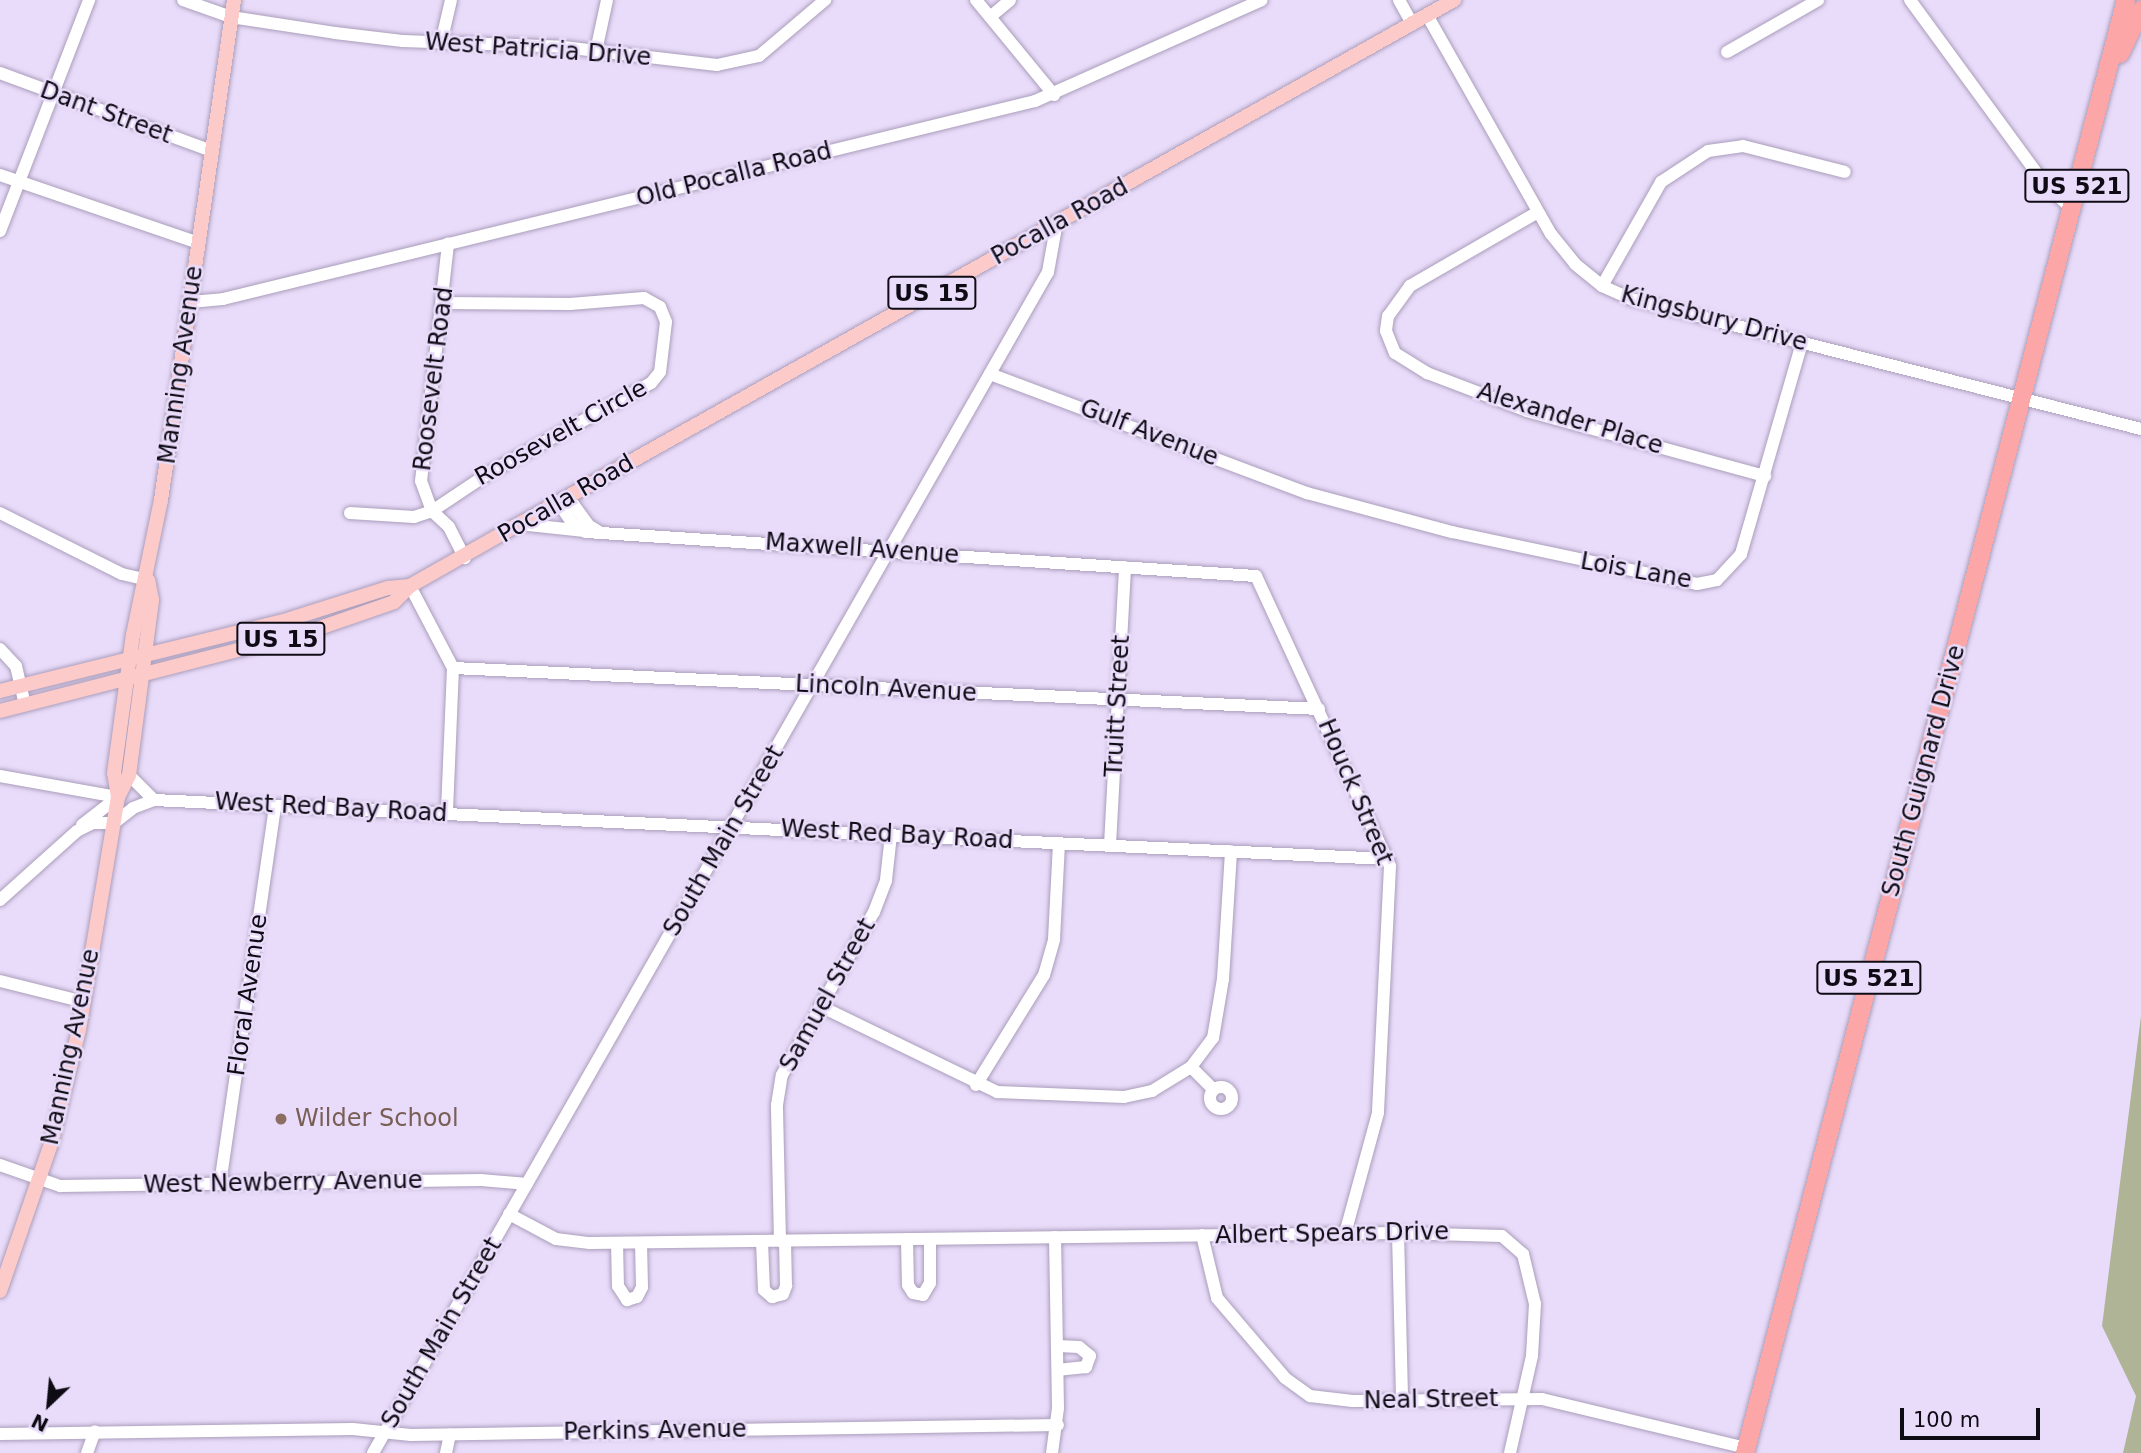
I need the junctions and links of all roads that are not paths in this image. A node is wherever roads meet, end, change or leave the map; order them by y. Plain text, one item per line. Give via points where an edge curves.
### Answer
1 (89, 0) edge
2 (183, 0) edge
3 (234, 0) edge
4 (451, 0) edge
5 (607, 0) edge
6 (825, 0) edge
7 (976, 0) edge
8 (1010, 0) edge
9 (1262, 0) edge
10 (1399, 0) edge
11 (1454, 0) edge
12 (1818, 0) edge
13 (1910, 0) edge
14 (2126, 0) edge
15 (2141, 10) edge
16 (1427, 15) junction
17 (231, 17) junction
18 (990, 17) junction
19 (1412, 23) junction
20 (441, 43) junction
21 (597, 51) junction
22 (1727, 52) dead end
23 (0, 73) edge
24 (2103, 88) junction
25 (52, 93) junction
26 (1054, 95) junction
27 (212, 150) junction
28 (1845, 172) dead end
29 (0, 174) edge
30 (18, 181) junction
31 (2071, 208) junction
32 (1538, 212) junction
33 (1057, 222) junction
34 (0, 231) edge
35 (198, 243) junction
36 (448, 244) junction
37 (1602, 286) junction
38 (190, 302) junction
39 (444, 303) junction
40 (1802, 344) junction
41 (990, 374) junction
42 (2022, 400) junction
43 (2141, 429) edge
44 (1765, 476) junction
45 (1307, 493) joint
46 (563, 499) junction
47 (432, 511) junction
48 (0, 513) edge
49 (349, 513) dead end
50 (519, 524) junction
51 (586, 531) junction
52 (600, 532) junction
53 (889, 550) junction
54 (466, 558) junction
55 (1125, 567) junction
56 (148, 580) junction
57 (410, 586) junction
58 (0, 649) edge
59 (145, 655) junction
60 (130, 659) junction
61 (453, 668) junction
62 (143, 674) junction
63 (128, 678) junction
64 (22, 686) junction
65 (812, 686) junction
66 (0, 691) edge
67 (1118, 701) junction
68 (25, 704) junction
69 (1320, 709) junction
70 (0, 711) edge
71 (129, 775) junction
72 (0, 776) edge
73 (118, 797) junction
74 (154, 800) junction
75 (275, 806) junction
76 (447, 814) junction
77 (114, 823) junction
78 (732, 827) junction
79 (77, 831) junction
80 (891, 835) junction
81 (1059, 843) junction
82 (1110, 845) junction
83 (1231, 851) junction
84 (1388, 859) junction
85 (0, 900) edge
86 (0, 981) edge
87 (84, 1002) junction
88 (820, 1006) junction
89 (1191, 1067) junction
90 (976, 1085) junction
91 (1213, 1089) dead end
92 (0, 1165) edge
93 (40, 1179) junction
94 (220, 1184) junction
95 (527, 1184) junction
96 (509, 1214) junction
97 (1398, 1233) junction
98 (1345, 1234) junction
99 (1202, 1235) junction
100 (1055, 1237) junction
101 (907, 1239) junction
102 (930, 1239) junction
103 (762, 1241) junction
104 (782, 1241) junction
105 (617, 1243) junction
106 (641, 1243) junction
107 (0, 1291) edge
108 (1058, 1346) junction
109 (1059, 1370) junction
110 (1402, 1399) junction
111 (1523, 1399) junction
112 (1058, 1425) junction
113 (95, 1431) junction
114 (385, 1432) junction
115 (0, 1434) edge
116 (450, 1434) junction
117 (1746, 1450) edge
118 (87, 1453) edge
119 (373, 1453) edge
120 (446, 1453) edge
121 (1052, 1453) edge
122 (1510, 1453) edge

1 - 25 street
2 - 17 street, West Patricia Drive
3 - 17 main road, Manning Avenue
4 - 20 street
5 - 21 street
6 - 21 street, West Patricia Drive via 770,47 743,63 717,65
7 - 18 street
8 - 18 street
9 - 26 street, Old Pocalla Road
10 - 19 street
11 - 16 main road, Pocalla Road / US 15
12 - 22 street
13 - 31 street via 2043,182
14 - 24 highway, US 521
15 - 24 highway
16 - 19 main road, Pocalla Road / US 15
16 - 32 street, Kingsbury Drive
17 - 20 street, West Patricia Drive
17 - 27 main road, Manning Avenue
18 - 26 street
19 - 33 main road, Pocalla Road / US 15
20 - 21 street, West Patricia Drive
23 - 25 street, Dant Street
24 - 31 highway, South Guignard Drive / US 521
25 - 27 street, Dant Street
25 - 30 street
26 - 36 street, Old Pocalla Road
27 - 35 main road, Manning Avenue
28 - 37 street via 1743,146 1708,151 1661,182
29 - 30 street
30 - 34 street
30 - 35 street
31 - 42 highway, South Guignard Drive / US 521
32 - 37 street, Kingsbury Drive via 1575,264
32 - 44 street, Alexander Place via 1404,291 1391,307 1386,324 1395,353 1427,373 1527,411
33 - 41 street, South Main Street via 1048,272
33 - 46 main road, Pocalla Road / US 15
35 - 38 main road, Manning Avenue
36 - 38 street, Old Pocalla Road via 223,299
36 - 39 street, Roosevelt Road
37 - 40 street, Kingsbury Drive via 1631,299
38 - 56 main road, Manning Avenue
39 - 47 street, Roosevelt Road via 421,481
39 - 47 street, Roosevelt Circle via 570,304 644,298 660,307 666,334 660,372 651,383 492,471
40 - 42 street, Kingsbury Drive
40 - 44 street, Lois Lane
41 - 45 street, Gulf Avenue
41 - 53 street, South Main Street
42 - 43 street, Kingsbury Drive
42 - 117 highway, South Guignard Drive / US 521
44 - 45 street, Lois Lane via 1741,554 1717,580 1698,584 1465,535
46 - 50 main road, Pocalla Road / US 15
46 - 51 street via 573,523
46 - 52 street
47 - 49 street via 414,517
47 - 54 street via 449,527
48 - 56 street via 122,574
50 - 51 street, Maxwell Avenue
50 - 54 main road, Pocalla Road / US 15
51 - 52 street, Maxwell Avenue
52 - 53 street, Maxwell Avenue
53 - 55 street, Maxwell Avenue
53 - 65 street, South Main Street
54 - 57 main road, Pocalla Road / US 15
55 - 67 street, Truitt Street
55 - 69 street, Houck Street via 1256,576
56 - 59 main road, Manning Avenue via 152,600
56 - 60 main road, Manning Avenue via 139,598
57 - 59 main road, Pocalla Road / US 15 via 388,588 326,609
57 - 61 street
57 - 62 main road, Pocalla Road / US 15 via 394,602 333,624
58 - 64 street via 13,661
59 - 60 main road, US 15
59 - 62 main road, Manning Avenue
60 - 63 main road, Manning Avenue
60 - 64 main road, US 15
61 - 65 street, Lincoln Avenue
61 - 76 street
62 - 63 main road, Pocalla Road / US 15
62 - 71 main road, Manning Avenue
63 - 68 main road, US 15
63 - 73 main road, Manning Avenue via 114,772
64 - 66 main road, US 15
64 - 68 street
65 - 67 street, Lincoln Avenue
65 - 78 street, South Main Street
67 - 69 street, Lincoln Avenue
67 - 82 street, Truitt Street
68 - 70 main road, US 15
69 - 84 street, Houck Street
71 - 73 main road, Manning Avenue
71 - 74 street
72 - 73 street
73 - 77 main road, Manning Avenue
73 - 79 street
74 - 75 street, West Red Bay Road
74 - 77 street, West Red Bay Road via 133,808
75 - 76 street, West Red Bay Road
75 - 94 street, Floral Avenue
76 - 78 street, West Red Bay Road
77 - 79 street via 93,823
77 - 87 main road, Manning Avenue
78 - 80 street, West Red Bay Road
78 - 95 street, South Main Street
79 - 85 street
80 - 81 street, West Red Bay Road
80 - 88 street, Samuel Street via 883,890
81 - 82 street, West Red Bay Road
81 - 90 street via 1054,939 1047,966
82 - 83 street, West Red Bay Road
83 - 84 street, West Red Bay Road
83 - 89 street via 1220,1013 1213,1038
84 - 98 street, Houck Street via 1378,1113
86 - 87 street
87 - 93 main road, Manning Avenue
88 - 90 street
88 - 104 street, Samuel Street via 778,1088
89 - 90 street via 1152,1091 1124,1097 1006,1094
89 - 91 street
92 - 93 street, West Newberry Avenue
93 - 94 street, West Newberry Avenue via 60,1186
93 - 107 main road, Manning Avenue
94 - 95 street, West Newberry Avenue via 481,1180
95 - 96 street, South Main Street
96 - 105 street, Albert Spears Drive via 556,1239
96 - 114 street, South Main Street
97 - 98 street, Albert Spears Drive
97 - 110 street
97 - 111 street, Albert Spears Drive via 1483,1233 1503,1236 1518,1246 1528,1265 1535,1304
98 - 99 street, Albert Spears Drive
99 - 100 street, Albert Spears Drive
99 - 110 street, Neal Street via 1217,1298 1290,1383 1310,1396 1331,1401
100 - 102 street, Albert Spears Drive
100 - 108 street
101 - 102 street, Albert Spears Drive
101 - 102 street via 908,1285 913,1293 923,1295 930,1283
101 - 104 street, Albert Spears Drive
103 - 104 street, Albert Spears Drive
103 - 104 street via 764,1290 772,1297 783,1294 786,1286
103 - 106 street, Albert Spears Drive
105 - 106 street, Albert Spears Drive
105 - 106 street via 618,1286 627,1300 637,1297 642,1287
108 - 109 street
108 - 109 street via 1079,1347 1090,1356 1086,1367
109 - 112 street
110 - 111 street, Neal Street
111 - 117 street, Neal Street via 1592,1408
111 - 122 street, Albert Spears Drive
112 - 116 street, Perkins Avenue
112 - 121 street
113 - 114 street, Perkins Avenue
113 - 115 street, Perkins Avenue
113 - 118 street
114 - 116 street, Perkins Avenue
114 - 119 street, South Main Street
116 - 120 street

